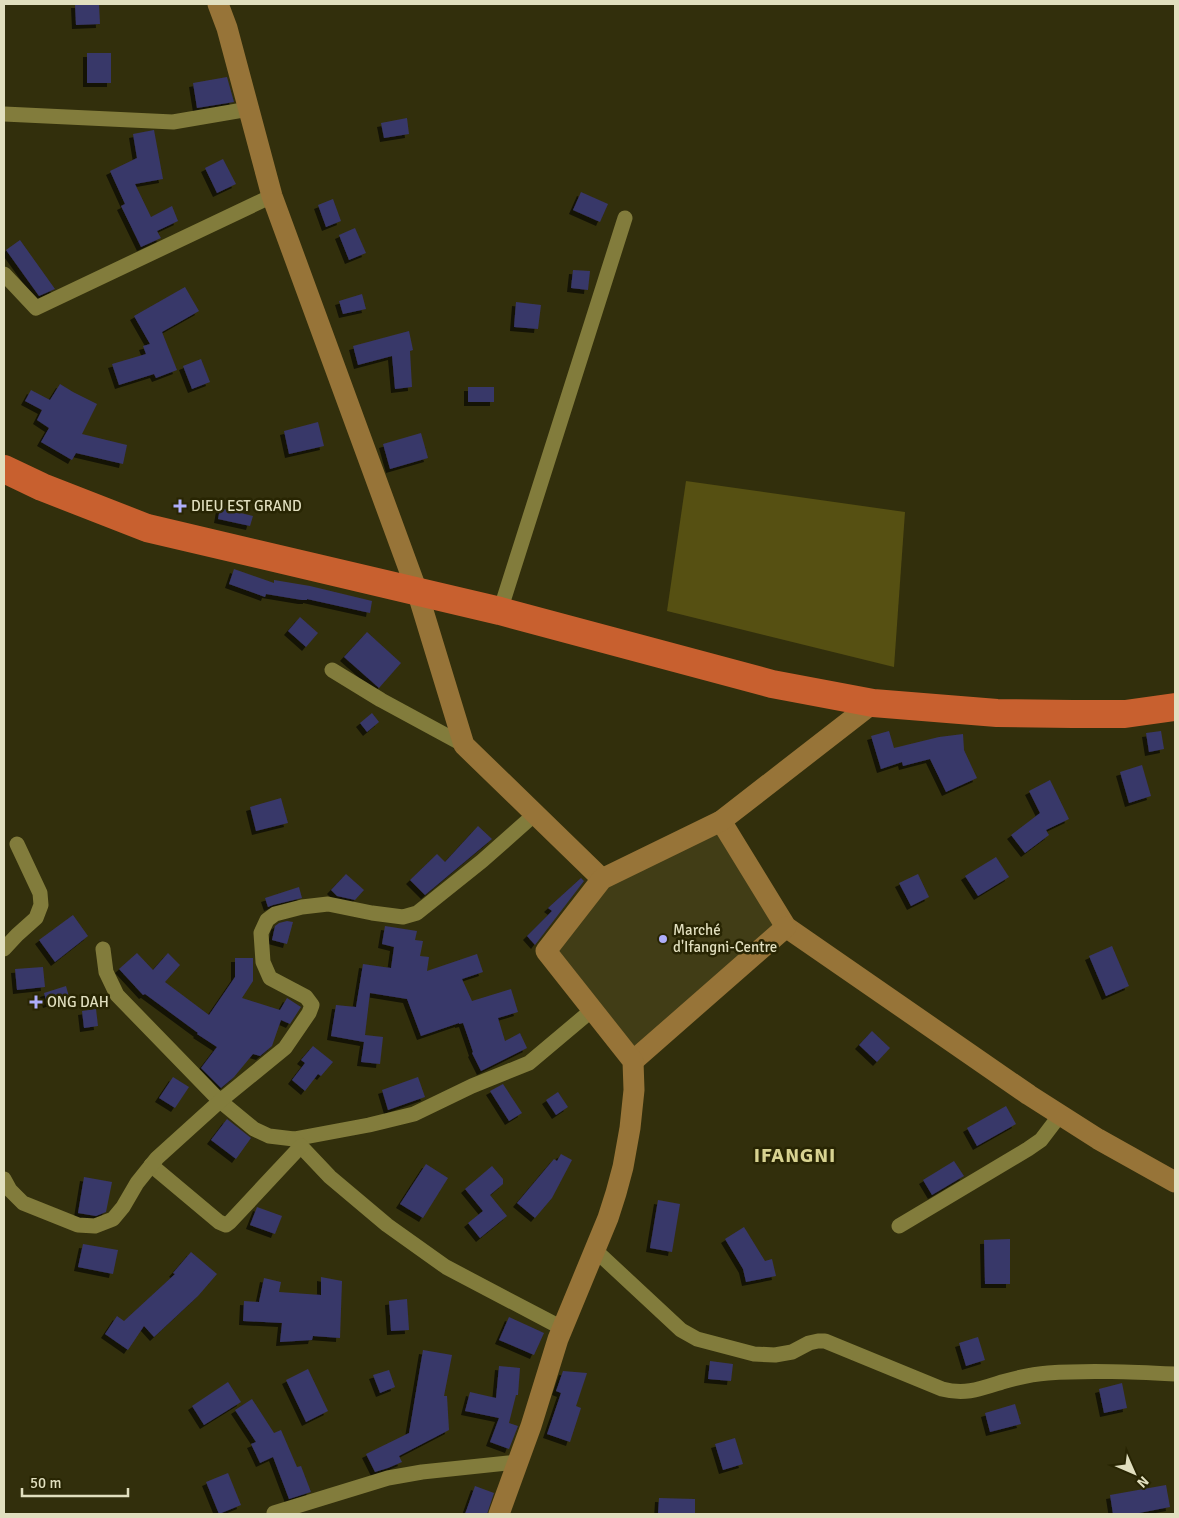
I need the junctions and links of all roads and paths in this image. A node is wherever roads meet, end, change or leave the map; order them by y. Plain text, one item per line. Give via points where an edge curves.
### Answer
1 (218, 4) edge
2 (249, 109) junction
3 (4, 114) edge
4 (272, 196) junction
5 (624, 218) dead end
6 (4, 274) edge
7 (4, 469) edge
8 (417, 590) junction
9 (500, 611) junction
10 (332, 670) dead end
11 (873, 703) junction
12 (1175, 707) edge
13 (464, 745) junction
14 (535, 814) junction
15 (721, 821) junction
16 (17, 844) dead end
17 (602, 879) junction
18 (786, 927) junction
19 (4, 948) edge
20 (103, 949) dead end
21 (592, 1010) junction
22 (633, 1061) junction
23 (220, 1101) junction
24 (1060, 1115) junction
25 (298, 1143) junction
26 (151, 1165) junction
27 (4, 1179) edge
28 (1175, 1182) edge
29 (899, 1226) dead end
30 (595, 1250) junction
31 (562, 1328) junction
32 (1175, 1374) edge
33 (518, 1462) junction
34 (274, 1512) dead end
35 (500, 1514) edge

1 - 2 street
2 - 3 street via 173,122
2 - 4 street
4 - 6 street via 36,308
4 - 8 street
5 - 9 street
7 - 8 highway via 147,528
8 - 9 highway
8 - 13 street
9 - 11 highway via 772,684
10 - 13 street
11 - 12 highway via 997,713 1125,714
11 - 15 street
13 - 14 street
14 - 17 street
14 - 23 street via 417,913 403,917 328,904 302,906 266,920 261,933 262,962 270,978 306,998 312,1006 285,1048
15 - 17 street
15 - 18 street
16 - 19 street via 40,893 41,905 36,918
17 - 21 street via 546,951
18 - 22 street
18 - 24 street
20 - 23 street via 106,972 117,996
21 - 22 street
21 - 25 street via 529,1063 414,1114
22 - 30 street via 634,1090 623,1167
23 - 25 street via 254,1129
23 - 26 street
24 - 28 street
24 - 29 street via 1040,1140 1028,1149
25 - 26 street via 226,1225
25 - 31 street via 330,1177 380,1219 446,1267
26 - 27 street via 113,1219 95,1226 78,1225 23,1202
30 - 31 street
30 - 32 street via 681,1330 697,1339 754,1354 776,1355 825,1341 942,1389 961,1392 1046,1373
31 - 33 street
33 - 34 street via 388,1478
33 - 35 street

